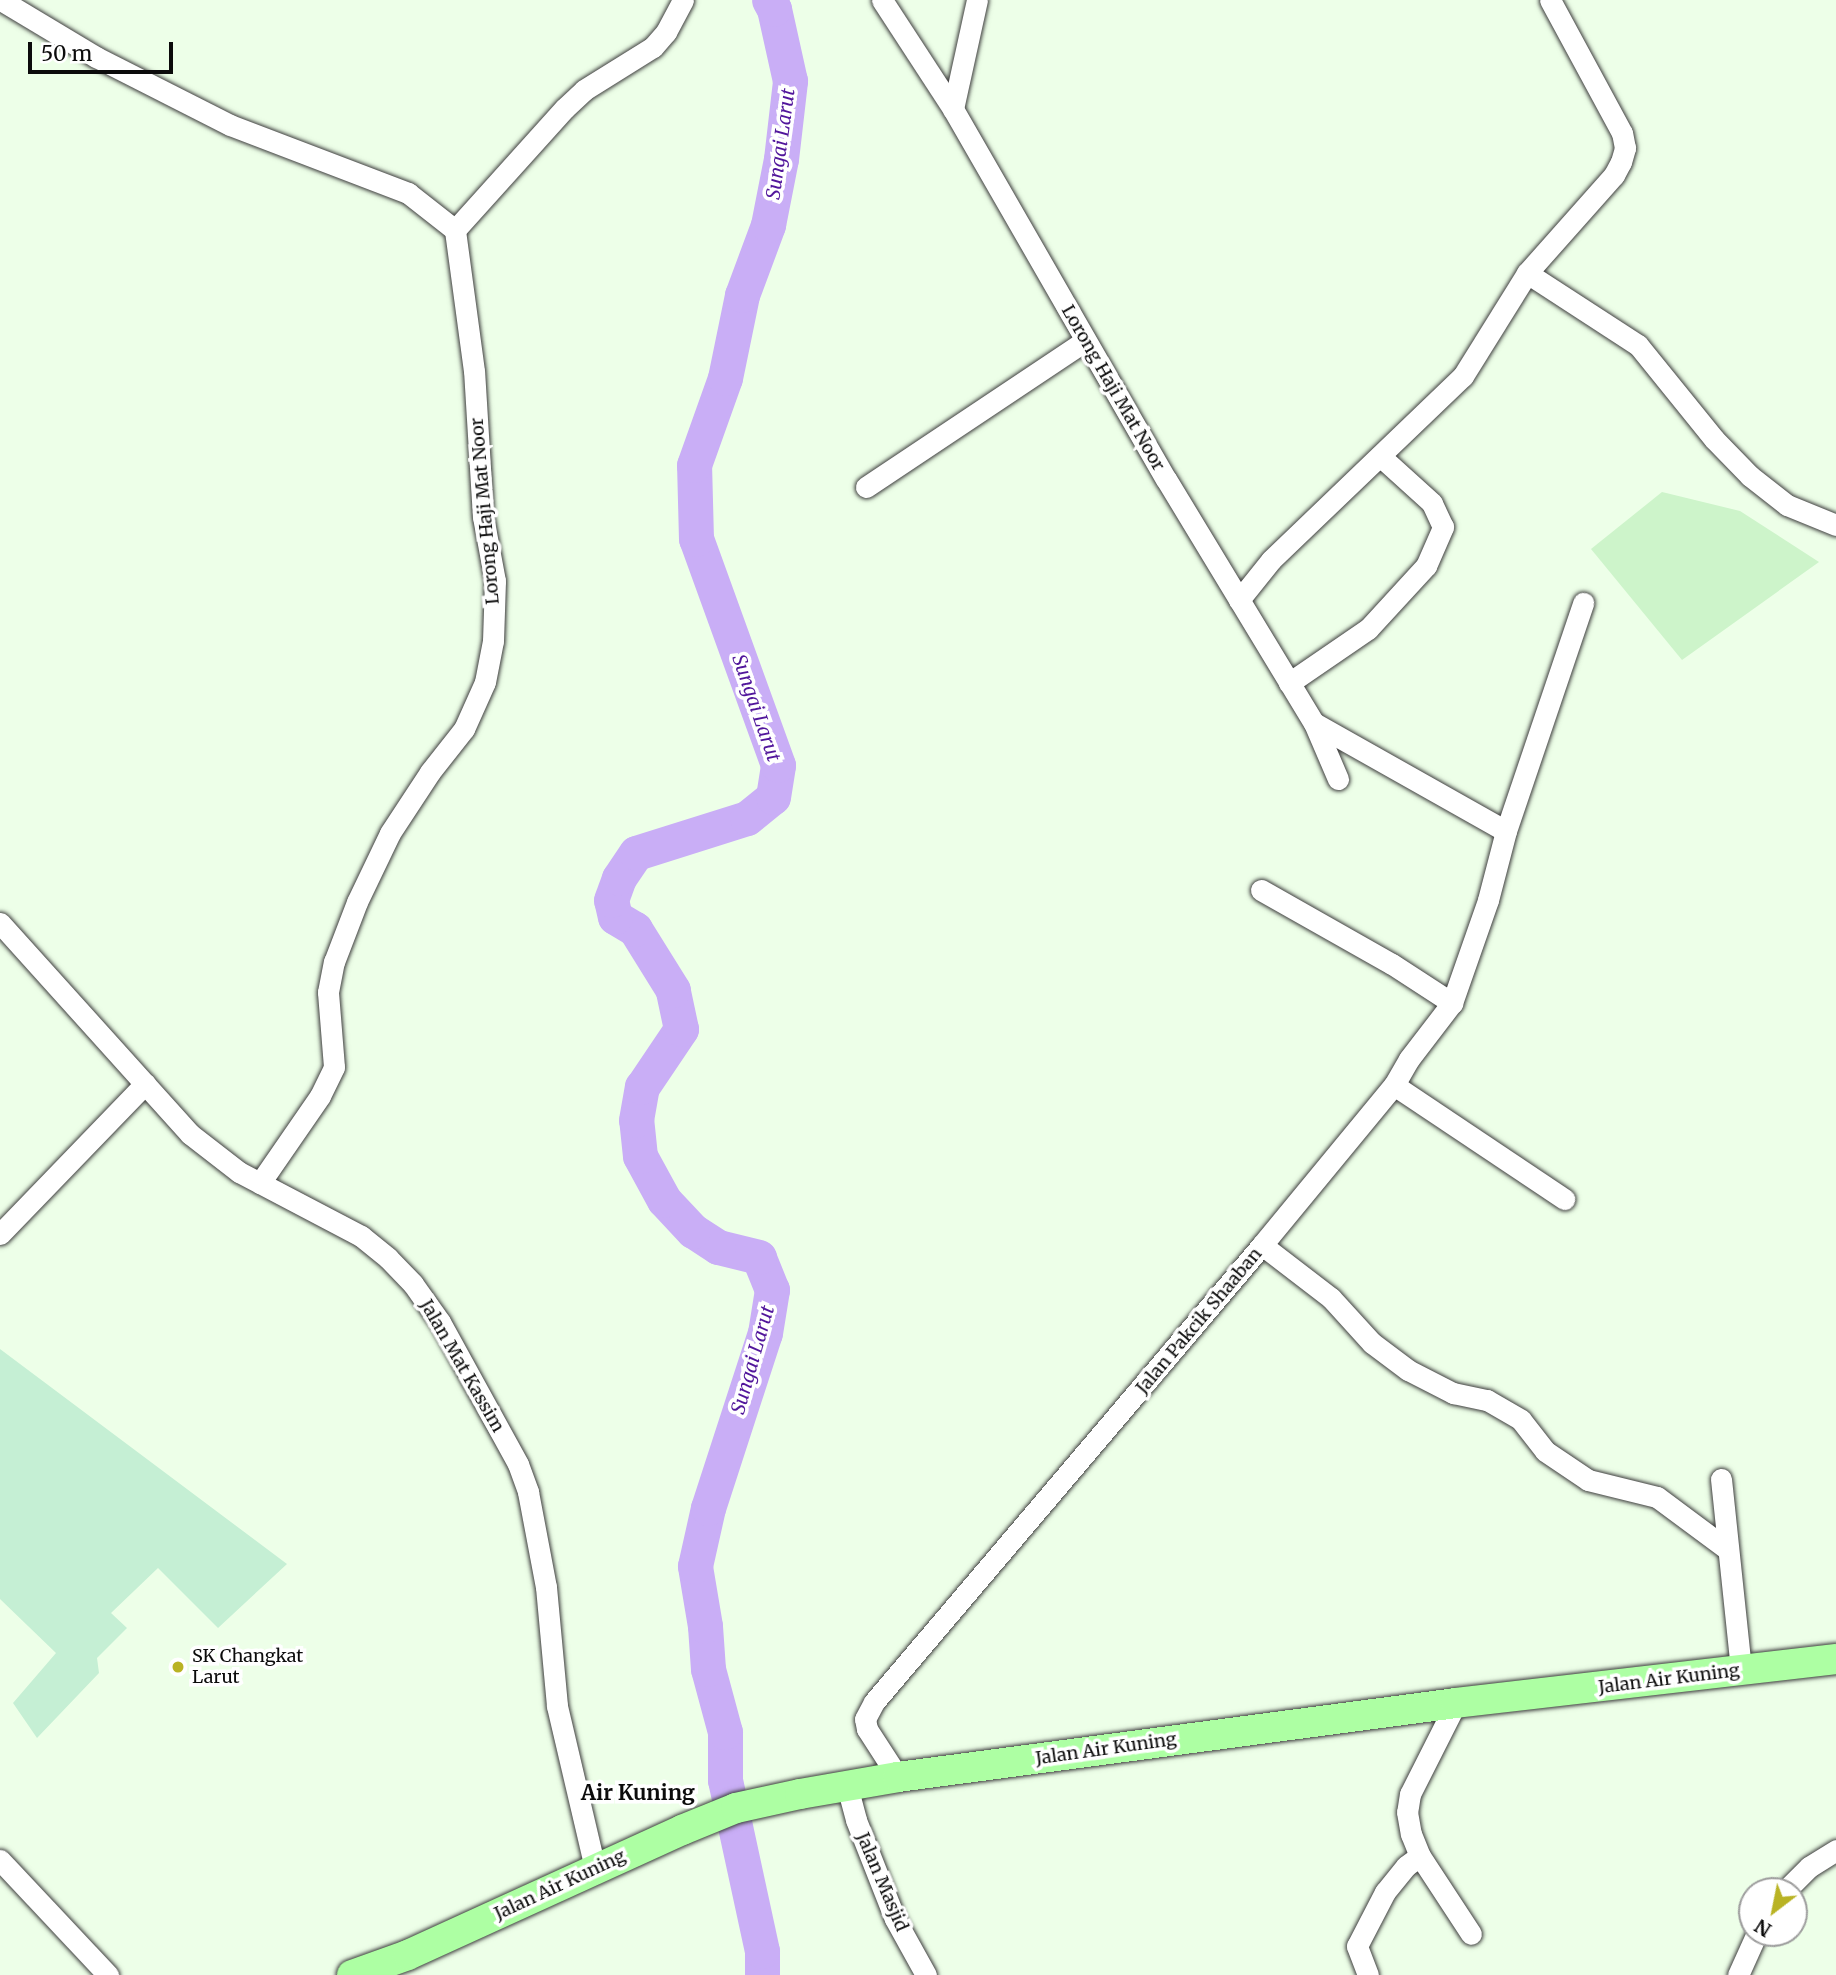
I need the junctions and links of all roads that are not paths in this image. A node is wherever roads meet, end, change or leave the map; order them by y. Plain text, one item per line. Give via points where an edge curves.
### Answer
1 (1, 0) edge
2 (682, 0) edge
3 (882, 0) edge
4 (977, 0) edge
5 (1550, 0) edge
6 (953, 109) junction
7 (455, 230) junction
8 (1527, 274) junction
9 (1085, 341) junction
10 (1380, 456) junction
11 (866, 487) dead end
12 (1836, 525) edge
13 (1239, 600) junction
14 (1583, 603) dead end
15 (1289, 683) junction
16 (1314, 723) junction
17 (1338, 779) dead end
18 (1506, 831) junction
19 (1261, 890) dead end
20 (0, 923) edge
21 (1452, 1003) junction
22 (145, 1084) junction
23 (1394, 1085) junction
24 (260, 1183) junction
25 (1564, 1199) dead end
26 (0, 1234) edge
27 (1262, 1245) junction
28 (1721, 1479) dead end
29 (1727, 1549) junction
30 (1836, 1659) edge
31 (1741, 1670) junction
32 (1456, 1703) junction
33 (898, 1777) junction
34 (847, 1786) junction
35 (1836, 1850) edge
36 (1420, 1856) junction
37 (0, 1860) edge
38 (595, 1868) junction
39 (1799, 1877) edge
40 (1471, 1934) dead end
41 (1751, 1947) edge
42 (408, 1955) junction
43 (108, 1975) edge
44 (352, 1975) edge
45 (379, 1975) edge
46 (926, 1975) edge
47 (1367, 1975) edge
48 (1738, 1975) edge

1 - 7 street via 96,57 230,125 408,193
2 - 7 street via 653,47 584,90
3 - 6 street, Lorong Haji Mat Noor
4 - 6 street
5 - 8 street via 1622,133 1625,148 1614,175
6 - 9 street, Lorong Haji Mat Noor
7 - 24 street, Lorong Haji Mat Noor via 474,371 483,517 495,581 494,641 464,729 390,833 357,902 328,992 334,1067 320,1096
8 - 10 street via 1463,376
8 - 12 street via 1638,345 1750,476 1787,505
9 - 11 street
9 - 13 street, Lorong Haji Mat Noor
10 - 13 street via 1271,560
10 - 15 street via 1432,503 1443,527 1426,566 1368,629
13 - 15 street, Lorong Haji Mat Noor
14 - 18 street, Jalan Pakcik Shaaban
15 - 16 street, Lorong Haji Mat Noor
16 - 17 street, Lorong Haji Mat Noor
16 - 18 street
18 - 21 street, Jalan Pakcik Shaaban
19 - 21 street
20 - 22 street, Jalan Mat Kassim
21 - 23 street, Jalan Pakcik Shaaban
22 - 24 street, Jalan Mat Kassim via 190,1134
22 - 26 street
23 - 25 street
23 - 27 street, Jalan Pakcik Shaaban
24 - 38 street, Jalan Mat Kassim via 361,1236 413,1284 440,1322 518,1464 536,1518 557,1706
27 - 29 street via 1331,1298 1372,1343 1408,1370 1453,1393 1487,1400 1521,1420 1545,1451 1588,1480 1657,1497
27 - 33 street, Jalan Pakcik Shaaban via 874,1702 865,1719 867,1729
28 - 29 street
29 - 31 street
30 - 31 main road, Jalan Air Kuning
31 - 32 main road, Jalan Air Kuning
32 - 33 main road, Jalan Air Kuning
32 - 36 street via 1410,1794 1407,1812
33 - 34 main road, Jalan Air Kuning
34 - 38 main road, Jalan Air Kuning via 736,1808
34 - 46 street, Jalan Masjid via 895,1919
35 - 39 street
36 - 40 street
36 - 47 street via 1405,1866 1385,1892 1357,1946
37 - 43 street
38 - 42 main road, Jalan Air Kuning
41 - 48 street
42 - 44 main road, Jalan Air Kuning
42 - 45 main road, Jalan Air Kuning

